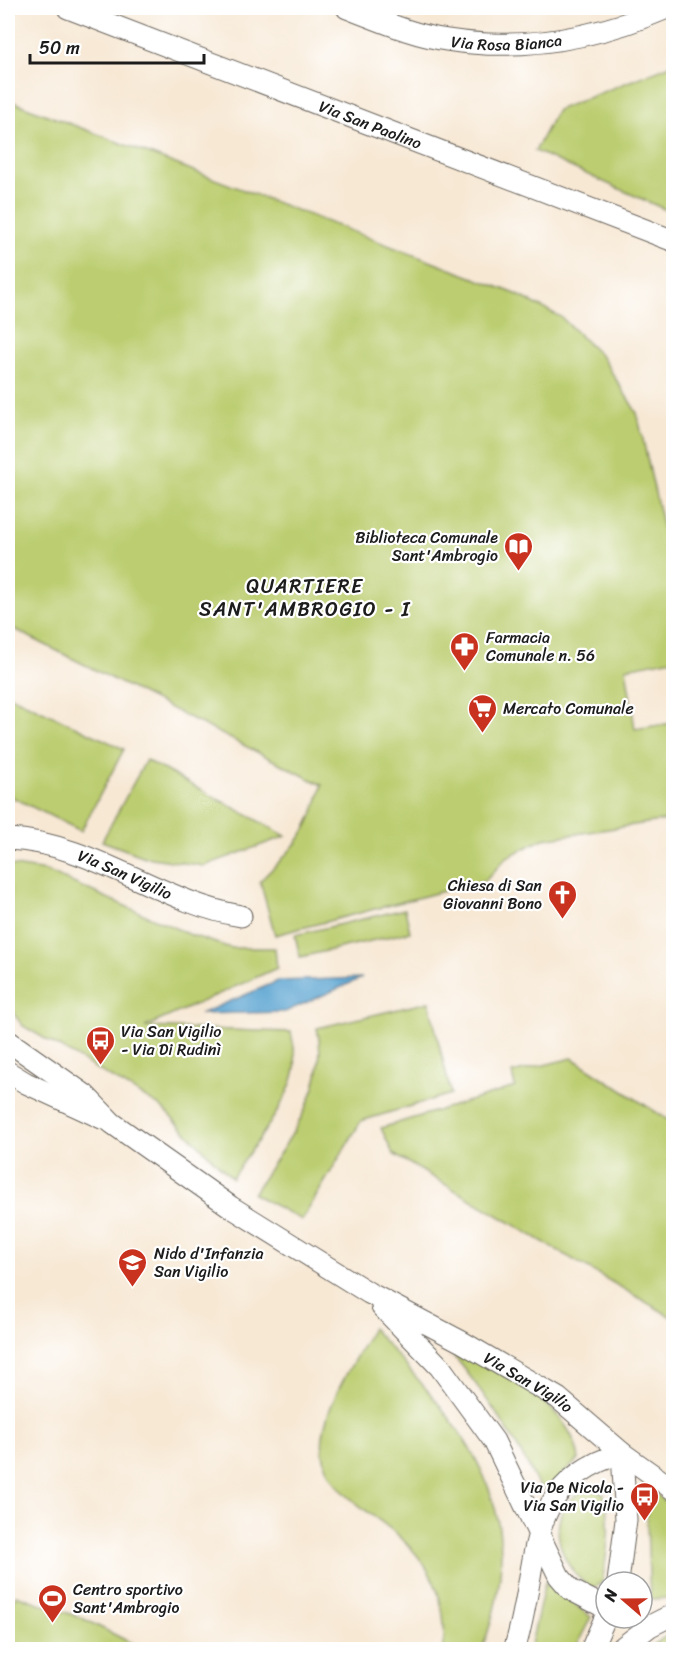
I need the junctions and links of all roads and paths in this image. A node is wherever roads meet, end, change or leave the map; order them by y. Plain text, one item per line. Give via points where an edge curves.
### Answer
1 (68, 8) edge
2 (346, 8) edge
3 (667, 8) edge
4 (674, 241) edge
5 (8, 839) edge
6 (241, 916) dead end
7 (8, 1041) edge
8 (8, 1072) edge
9 (112, 1123) junction
10 (369, 1293) junction
11 (622, 1453) junction
12 (674, 1490) edge
13 (539, 1531) junction
14 (620, 1570) edge
15 (594, 1602) edge
16 (674, 1612) edge
17 (654, 1613) edge
18 (600, 1630) edge
19 (514, 1650) edge
20 (591, 1650) edge
21 (619, 1650) edge

1 - 4 street, Via San Paolino
2 - 3 street, Via Rosa Bianca via 407,31 447,40 497,44 598,34
5 - 6 street, Via San Vigilio via 29,840 84,857 212,911
7 - 9 street, Via San Vigilio via 85,1095
8 - 9 street, Via San Vigilio
9 - 10 street, Via San Vigilio via 231,1207
10 - 11 street, Via San Vigilio via 558,1398
10 - 13 street, Via San Vigilio via 440,1367 494,1441
11 - 12 street, Via San Vigilio
11 - 13 street via 598,1460 564,1486 547,1507
11 - 14 street via 626,1521
13 - 15 street, Via San Vigilio via 550,1561 571,1590
13 - 19 street
16 - 17 street
16 - 21 street
18 - 20 street

